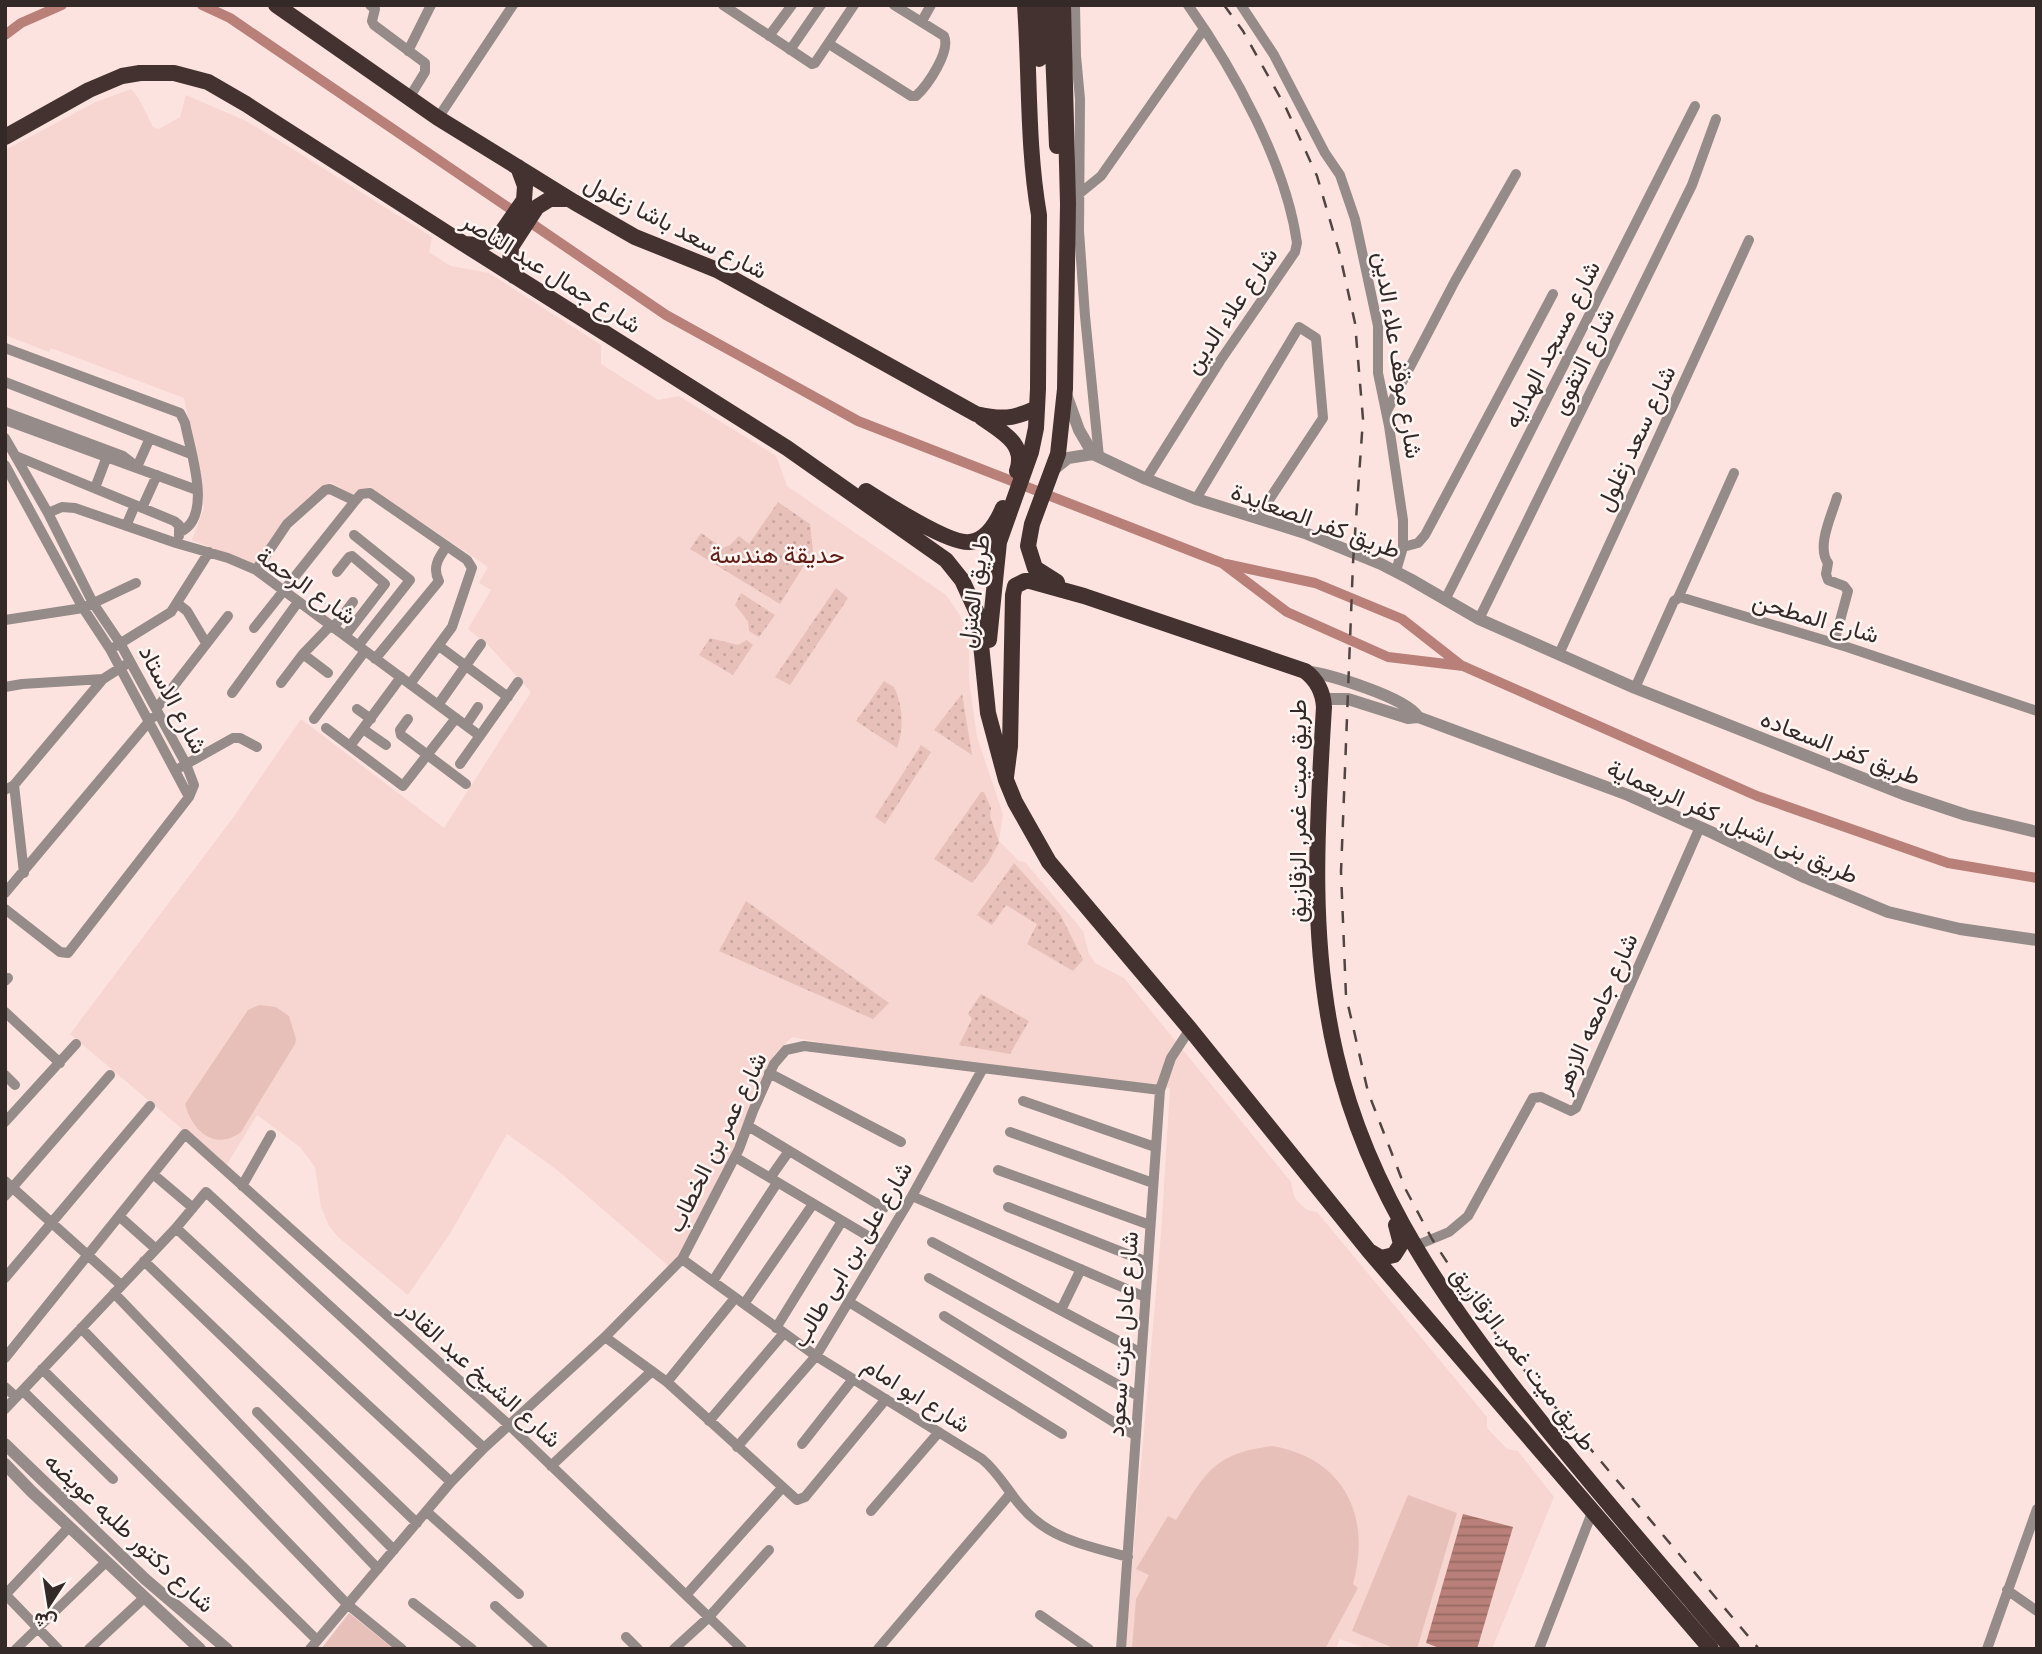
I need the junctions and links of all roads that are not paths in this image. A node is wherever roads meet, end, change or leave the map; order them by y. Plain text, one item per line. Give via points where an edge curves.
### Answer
1 (370, 5) edge
2 (431, 5) edge
3 (723, 5) edge
4 (792, 5) edge
5 (821, 5) edge
6 (854, 5) edge
7 (894, 5) edge
8 (931, 5) edge
9 (1051, 5) edge
10 (1063, 5) edge
11 (1075, 5) edge
12 (1188, 5) edge
13 (1241, 5) edge
14 (277, 6) edge
15 (512, 6) edge
16 (1025, 7) edge
17 (922, 21) junction
18 (1205, 29) junction
19 (769, 36) junction
20 (829, 44) junction
21 (790, 50) junction
22 (408, 51) junction
23 (409, 98) junction
24 (1695, 106) dead end
25 (438, 118) junction
26 (1716, 119) dead end
27 (5, 136) edge
28 (1049, 151) junction
29 (518, 167) junction
30 (1516, 174) dead end
31 (1073, 199) junction
32 (574, 202) junction
33 (530, 204) junction
34 (1039, 215) junction
35 (1749, 240) dead end
36 (504, 243) junction
37 (464, 244) junction
38 (514, 276) junction
39 (1553, 294) dead end
40 (5, 348) edge
41 (5, 382) edge
42 (1065, 390) junction
43 (1037, 408) junction
44 (1387, 411) junction
45 (5, 412) edge
46 (976, 414) junction
47 (5, 420) edge
48 (149, 438) junction
49 (6, 441) edge
50 (191, 454) junction
51 (16, 456) junction
52 (1096, 456) junction
53 (106, 459) junction
54 (1023, 461) junction
55 (5, 466) edge
56 (813, 466) junction
57 (137, 467) junction
58 (1053, 471) junction
59 (1734, 473) dead end
60 (157, 475) junction
61 (1146, 479) junction
62 (95, 488) junction
63 (197, 490) junction
64 (1838, 498) dead end
65 (1196, 499) junction
66 (355, 501) junction
67 (139, 506) junction
68 (48, 513) junction
69 (1005, 513) junction
70 (1257, 518) junction
71 (126, 526) junction
72 (180, 532) junction
73 (354, 535) dead end
74 (176, 543) junction
75 (447, 546) junction
76 (1403, 547) junction
77 (209, 552) junction
78 (256, 570) junction
79 (1395, 571) junction
80 (337, 572) dead end
81 (136, 583) dead end
82 (282, 590) junction
83 (1084, 596) junction
84 (1678, 598) junction
85 (1445, 600) junction
86 (298, 602) junction
87 (353, 602) dead end
88 (178, 604) junction
89 (88, 605) junction
90 (228, 616) dead end
91 (1479, 619) junction
92 (5, 620) edge
93 (332, 627) junction
94 (254, 628) dead end
95 (345, 636) junction
96 (120, 643) junction
97 (206, 643) junction
98 (1834, 643) junction
99 (481, 644) dead end
100 (439, 646) junction
101 (110, 649) junction
102 (362, 649) junction
103 (303, 654) junction
104 (1559, 654) junction
105 (375, 659) junction
106 (130, 662) junction
107 (466, 666) junction
108 (120, 668) junction
109 (1305, 671) junction
110 (328, 673) dead end
111 (985, 674) junction
112 (401, 677) junction
113 (103, 679) junction
114 (518, 682) dead end
115 (281, 683) dead end
116 (410, 684) junction
117 (5, 687) edge
118 (1634, 688) junction
119 (232, 693) dead end
120 (508, 696) junction
121 (1324, 699) junction
122 (438, 705) junction
123 (478, 707) dead end
124 (357, 709) dead end
125 (156, 711) junction
126 (2037, 711) edge
127 (1418, 717) junction
128 (456, 718) junction
129 (314, 719) dead end
130 (371, 719) junction
131 (408, 719) dead end
132 (149, 722) junction
133 (466, 725) junction
134 (326, 728) dead end
135 (363, 729) junction
136 (480, 736) junction
137 (386, 745) dead end
138 (350, 746) junction
139 (257, 747) dead end
140 (428, 755) junction
141 (186, 764) junction
142 (460, 764) dead end
143 (175, 770) junction
144 (1006, 780) junction
145 (466, 785) dead end
146 (10, 787) edge
147 (189, 797) junction
148 (1700, 827) junction
149 (2037, 832) edge
150 (24, 873) junction
151 (5, 893) edge
152 (5, 909) edge
153 (2037, 940) edge
154 (5, 1012) edge
155 (1190, 1029) junction
156 (76, 1044) dead end
157 (60, 1063) junction
158 (982, 1070) junction
159 (769, 1073) junction
160 (5, 1075) edge
161 (110, 1075) dead end
162 (15, 1084) dead end
163 (1160, 1090) junction
164 (1023, 1101) dead end
165 (150, 1106) dead end
166 (5, 1122) edge
167 (748, 1126) junction
168 (1010, 1132) dead end
169 (271, 1135) dead end
170 (901, 1142) dead end
171 (1155, 1147) junction
172 (789, 1151) junction
173 (735, 1157) junction
174 (998, 1170) dead end
175 (153, 1174) junction
176 (774, 1181) junction
177 (1153, 1183) junction
178 (242, 1186) junction
179 (8, 1188) edge
180 (912, 1196) junction
181 (1388, 1200) junction
182 (813, 1204) junction
183 (1008, 1207) dead end
184 (192, 1208) junction
185 (884, 1208) dead end
186 (119, 1216) junction
187 (842, 1221) junction
188 (51, 1223) junction
189 (1150, 1225) junction
190 (176, 1228) junction
191 (932, 1242) dead end
192 (883, 1245) junction
193 (1415, 1246) junction
194 (156, 1249) junction
195 (1369, 1251) junction
196 (88, 1255) junction
197 (681, 1259) junction
198 (144, 1261) junction
199 (1147, 1262) junction
200 (1081, 1269) junction
201 (5, 1278) edge
202 (929, 1278) dead end
203 (713, 1281) junction
204 (1440, 1287) junction
205 (117, 1289) junction
206 (1145, 1297) junction
207 (740, 1301) junction
208 (849, 1303) junction
209 (1062, 1310) junction
210 (1423, 1312) junction
211 (944, 1316) dead end
212 (81, 1328) junction
213 (780, 1330) junction
214 (605, 1337) junction
215 (1141, 1353) junction
216 (816, 1356) junction
217 (5, 1358) edge
218 (42, 1369) junction
219 (652, 1371) junction
220 (853, 1379) junction
221 (667, 1382) junction
222 (5, 1387) edge
223 (20, 1394) junction
224 (1139, 1396) junction
225 (886, 1399) junction
226 (5, 1409) edge
227 (257, 1412) dead end
228 (709, 1421) junction
229 (509, 1425) junction
230 (939, 1432) junction
231 (1062, 1434) dead end
232 (1136, 1436) junction
233 (5, 1444) edge
234 (802, 1444) dead end
235 (737, 1447) junction
236 (484, 1448) junction
237 (5, 1464) edge
238 (551, 1466) junction
239 (113, 1479) dead end
240 (451, 1482) junction
241 (782, 1488) junction
242 (1011, 1493) junction
243 (1593, 1510) junction
244 (2037, 1510) edge
245 (871, 1511) dead end
246 (427, 1513) junction
247 (417, 1523) junction
248 (69, 1527) junction
249 (394, 1550) junction
250 (769, 1550) dead end
251 (1128, 1557) junction
252 (106, 1562) junction
253 (378, 1569) junction
254 (2007, 1590) junction
255 (519, 1594) dead end
256 (687, 1594) junction
257 (5, 1595) edge
258 (145, 1597) junction
259 (413, 1603) dead end
260 (347, 1604) junction
261 (495, 1606) dead end
262 (2037, 1611) edge
263 (1040, 1615) dead end
264 (708, 1618) junction
265 (39, 1628) junction
266 (625, 1637) dead end
267 (317, 1640) junction
268 (16, 1649) edge
269 (58, 1649) edge
270 (89, 1649) edge
271 (200, 1649) edge
272 (228, 1649) edge
273 (310, 1649) edge
274 (402, 1649) edge
275 (472, 1649) edge
276 (542, 1649) edge
277 (638, 1649) edge
278 (674, 1649) edge
279 (742, 1649) edge
280 (878, 1649) edge
281 (1089, 1649) edge
282 (1121, 1649) edge
283 (1539, 1649) edge
284 (1711, 1649) edge
285 (1732, 1649) edge
286 (1987, 1649) edge

1 - 22 street via 376,9 374,24
2 - 22 street
3 - 19 street
4 - 19 street
5 - 21 street
6 - 20 street
7 - 17 street
8 - 17 street
9 - 28 highway
10 - 31 highway
11 - 31 street via 1080,99
12 - 18 street, شارع علاء الدين
13 - 44 street, شارع موقف علاء الدين via 1279,64 1346,190 1377,319 1378,373
14 - 23 highway, شارع سعد باشا زغلول
15 - 25 street
16 - 28 highway
16 - 34 highway
17 - 20 street via 944,36 946,47 932,76 919,94 911,96
18 - 31 street via 1101,176
18 - 61 street, شارع علاء الدين via 1274,162 1296,247
19 - 21 street
20 - 21 street via 812,64
22 - 23 street via 426,66
23 - 25 highway, شارع سعد باشا زغلول
24 - 85 street, شارع مسجد الهدايه
25 - 29 highway, شارع سعد باشا زغلول
26 - 91 street, شارع التقوى via 1692,185
27 - 37 highway, شارع جمال عبد الناصر via 122,76 157,72 191,76 246,104
28 - 31 highway via 1060,186
28 - 34 highway
29 - 32 highway, شارع سعد باشا زغلول
29 - 33 highway
30 - 44 street
31 - 42 highway
31 - 52 street
32 - 33 highway via 558,198
32 - 46 highway, شارع سعد باشا زغلول via 635,237 717,270
33 - 36 highway
34 - 43 highway
35 - 104 street, شارع سعد زغلول
36 - 37 highway
36 - 38 highway
37 - 38 highway, شارع جمال عبد الناصر
38 - 56 highway, شارع جمال عبد الناصر
39 - 76 street via 1421,541
40 - 50 street via 177,411 185,423
41 - 48 street
42 - 52 street via 1079,429
42 - 58 highway
43 - 46 highway, شارع سعد باشا زغلول via 1000,419
43 - 54 highway via 1033,442
44 - 76 street, شارع موقف علاء الدين
45 - 57 street via 123,456
46 - 54 highway via 1013,442
47 - 53 street
48 - 50 street
48 - 57 street
49 - 51 street, شارع الاستاد
50 - 63 street
51 - 62 street
51 - 68 street, شارع الاستاد
52 - 58 street via 1068,458
52 - 61 street, طريق كفر الصعايدة
53 - 57 street
53 - 62 street
54 - 69 highway
55 - 89 street, شارع الاستاد
56 - 69 highway via 832,468 925,525 962,542 984,537
56 - 111 highway, شارع جمال عبد الناصر via 935,551 955,570 978,615
57 - 60 street
58 - 83 highway, طريق ميت غمر, الزقازيق via 1028,545 1035,568
59 - 84 street
60 - 63 street
60 - 67 street
61 - 65 street, طريق كفر الصعايدة
62 - 67 street
63 - 72 street via 199,506 193,522
64 - 98 street via 1825,537 1824,557 1828,580 1848,591
65 - 70 street, طريق كفر الصعايدة
65 - 70 street via 1299,327 1316,338 1323,418
66 - 75 street via 361,494 370,494
66 - 78 street via 325,490 287,524
66 - 82 street
67 - 71 street
67 - 72 street via 177,522
68 - 71 street, شارع الرحمة via 71,507
68 - 89 street, شارع الاستاد
69 - 111 highway, طريق المنزل
70 - 79 street, طريق كفر الصعايدة
71 - 74 street, شارع الرحمة
72 - 74 street
73 - 102 street via 410,580
74 - 77 street, شارع الرحمة
75 - 100 street via 470,562 472,574 454,623
75 - 105 street via 436,562 439,581
76 - 79 street, شارع موقف علاء الدين
77 - 78 street, شارع الرحمة
77 - 88 street
78 - 82 street, شارع الرحمة
79 - 85 street, طريق كفر الصعايدة
80 - 95 street via 352,556 385,584
81 - 89 street
82 - 86 street, شارع الرحمة
82 - 94 street
83 - 109 highway, طريق ميت غمر, الزقازيق
83 - 144 highway, طريق ميت غمر, الزقازيق via 1030,581 1015,586
84 - 98 street, شارع المطحن
84 - 118 street
85 - 91 street, طريق كفر الصعايدة
86 - 93 street, شارع الرحمة
86 - 119 street
87 - 93 street
88 - 96 street via 167,616
88 - 97 street via 190,614
89 - 92 street
89 - 96 street, شارع الاستاد
89 - 101 street, شارع الاستاد
90 - 97 street
91 - 104 street, طريق كفر الصعايدة
93 - 95 street, شارع الرحمة
93 - 103 street
95 - 102 street, شارع الرحمة
96 - 101 street
96 - 106 street, شارع الاستاد
97 - 125 street
98 - 126 street, شارع المطحن
99 - 107 street
100 - 107 street
100 - 116 street
101 - 108 street, شارع الاستاد
102 - 105 street, شارع الرحمة
102 - 129 street
103 - 110 street
103 - 115 street
104 - 118 street, طريق كفر الصعايدة
105 - 112 street, شارع الرحمة
106 - 108 street
106 - 125 street, شارع الاستاد
107 - 120 street
107 - 122 street
108 - 113 street
108 - 132 street, شارع الاستاد
109 - 121 highway, طريق ميت غمر, الزقازيق
109 - 127 street via 1349,681 1401,703
111 - 144 highway, طريق ميت غمر, الزقازيق via 990,725
112 - 116 street, شارع الرحمة
112 - 130 street
113 - 117 street
113 - 146 street
114 - 120 street
116 - 122 street, شارع الرحمة
118 - 149 street, طريق كفر السعاده via 1903,794
120 - 136 street
121 - 127 street via 1348,699
121 - 181 highway, طريق ميت غمر, الزقازيق via 1316,857 1325,990 1346,1094
122 - 128 street, شارع الرحمة
123 - 133 street
124 - 130 street
125 - 132 street
125 - 141 street, شارع الاستاد
127 - 148 street, طريق بنى اشبل, كفر الربعماية
128 - 133 street, شارع الرحمة
128 - 140 street
130 - 135 street
131 - 140 street via 400,734
132 - 143 street, شارع الاستاد
132 - 150 street
133 - 136 street, شارع الرحمة
134 - 138 street
135 - 137 street
135 - 138 street
136 - 142 street
138 - 140 street via 404,786
139 - 141 street via 233,738
140 - 145 street
141 - 143 street
141 - 147 street, شارع الاستاد via 194,781
143 - 147 street, شارع الاستاد
144 - 155 highway, طريق ميت غمر, الزقازيق via 1049,862
146 - 150 street
147 - 152 street via 68,953 60,952
148 - 153 street, طريق بنى اشبل, كفر الربعماية via 1888,912
148 - 193 street, شارع جامعه الازهر via 1576,1108 1571,1111 1538,1096 1533,1098 1468,1216 1449,1232
150 - 151 street
154 - 157 street
155 - 163 street, شارع عادل عزت سعود via 1171,1058
155 - 195 highway, طريق ميت غمر, الزقازيق
156 - 157 street
157 - 166 street
158 - 159 street, شارع عمر بن الخطاب via 797,1046 781,1054
158 - 163 street, شارع عمر بن الخطاب
158 - 180 street, شارع على بن ابى طالب
159 - 167 street, شارع عمر بن الخطاب
159 - 170 street
160 - 162 street
161 - 179 street
163 - 171 street, شارع عادل عزت سعود
164 - 171 street
165 - 188 street
167 - 172 street
167 - 173 street, شارع عمر بن الخطاب
168 - 177 street
169 - 178 street
171 - 177 street, شارع عادل عزت سعود
172 - 176 street
172 - 185 street
173 - 176 street
173 - 197 street, شارع عمر بن الخطاب
174 - 189 street
175 - 178 street, شارع الشيخ عبد القادر via 185,1134
175 - 184 street
175 - 186 street
176 - 182 street
176 - 203 street
177 - 189 street, شارع عادل عزت سعود
178 - 229 street, شارع الشيخ عبد القادر
179 - 188 street
180 - 192 street, شارع على بن ابى طالب
180 - 200 street
181 - 193 highway, طريق ميت غمر, الزقازيق
181 - 195 highway via 1400,1237 1399,1250 1388,1258
182 - 187 street
182 - 207 street
183 - 199 street
184 - 190 street
184 - 236 street via 206,1192
186 - 194 street
186 - 196 street
187 - 192 street
187 - 213 street
188 - 196 street
188 - 201 street
189 - 199 street, شارع عادل عزت سعود
190 - 194 street
190 - 240 street
191 - 209 street
192 - 208 street, شارع على بن ابى طالب
193 - 204 highway, طريق ميت غمر, الزقازيق
194 - 198 street
195 - 210 highway, طريق ميت غمر, الزقازيق
196 - 205 street
196 - 217 street
197 - 203 street, شارع ابو امام
197 - 214 street, شارع عمر بن الخطاب
198 - 205 street
198 - 247 street
199 - 206 street, شارع عادل عزت سعود
200 - 206 street
200 - 209 street
202 - 224 street
203 - 207 street, شارع ابو امام
204 - 210 highway via 1426,1294
204 - 285 highway, طريق ميت غمر, الزقازيق via 1565,1453
205 - 212 street
205 - 253 street
206 - 215 street, شارع عادل عزت سعود
207 - 213 street, شارع ابو امام
207 - 221 street
208 - 216 street, شارع على بن ابى طالب
208 - 231 street
209 - 215 street
210 - 243 highway, طريق ميت غمر, الزقازيق
211 - 232 street
212 - 218 street
212 - 260 street
213 - 216 street, شارع ابو امام
213 - 228 street
214 - 219 street
214 - 229 street, شارع عمر بن الخطاب
215 - 224 street, شارع عادل عزت سعود
216 - 220 street, شارع ابو امام
216 - 235 street, شارع على بن ابى طالب
218 - 223 street
218 - 267 street
219 - 221 street
219 - 238 street
220 - 225 street, شارع ابو امام
220 - 234 street
221 - 228 street
222 - 223 street
223 - 226 street
223 - 239 street
224 - 232 street, شارع عادل عزت سعود
225 - 230 street, شارع ابو امام
225 - 241 street via 802,1500
227 - 249 street
228 - 235 street
229 - 236 street, شارع عمر بن الخطاب
229 - 238 street, شارع الشيخ عبد القادر
230 - 242 street, شارع ابو امام via 991,1466
230 - 245 street
232 - 251 street, شارع عادل عزت سعود
233 - 272 street, شارع دكتور طلبه عويضه via 136,1571
235 - 241 street
236 - 240 street, شارع عمر بن الخطاب
237 - 248 street, شارع دكتور طلبه عويضه
238 - 256 street, شارع الشيخ عبد القادر
240 - 246 street, شارع عمر بن الخطاب
241 - 256 street
242 - 251 street, شارع ابو امام via 1033,1518 1061,1537
242 - 280 street
243 - 283 street
243 - 284 highway, طريق ميت غمر, الزقازيق
244 - 254 street
246 - 247 street, شارع عمر بن الخطاب
246 - 255 street
247 - 249 street, شارع عمر بن الخطاب
248 - 252 street, شارع دكتور طلبه عويضه
248 - 257 street
249 - 253 street, شارع عمر بن الخطاب
250 - 264 street
251 - 282 street, شارع عادل عزت سعود
252 - 258 street, شارع دكتور طلبه عويضه
252 - 265 street
253 - 260 street, شارع عمر بن الخطاب
254 - 262 street
254 - 286 street
256 - 264 street, شارع الشيخ عبد القادر
257 - 265 street
258 - 270 street
258 - 271 street, شارع دكتور طلبه عويضه
259 - 275 street
260 - 267 street, شارع عمر بن الخطاب
260 - 274 street
261 - 276 street
263 - 281 street
264 - 278 street
264 - 279 street, شارع الشيخ عبد القادر
265 - 268 street
265 - 269 street
266 - 277 street
267 - 273 street, شارع عمر بن الخطاب

